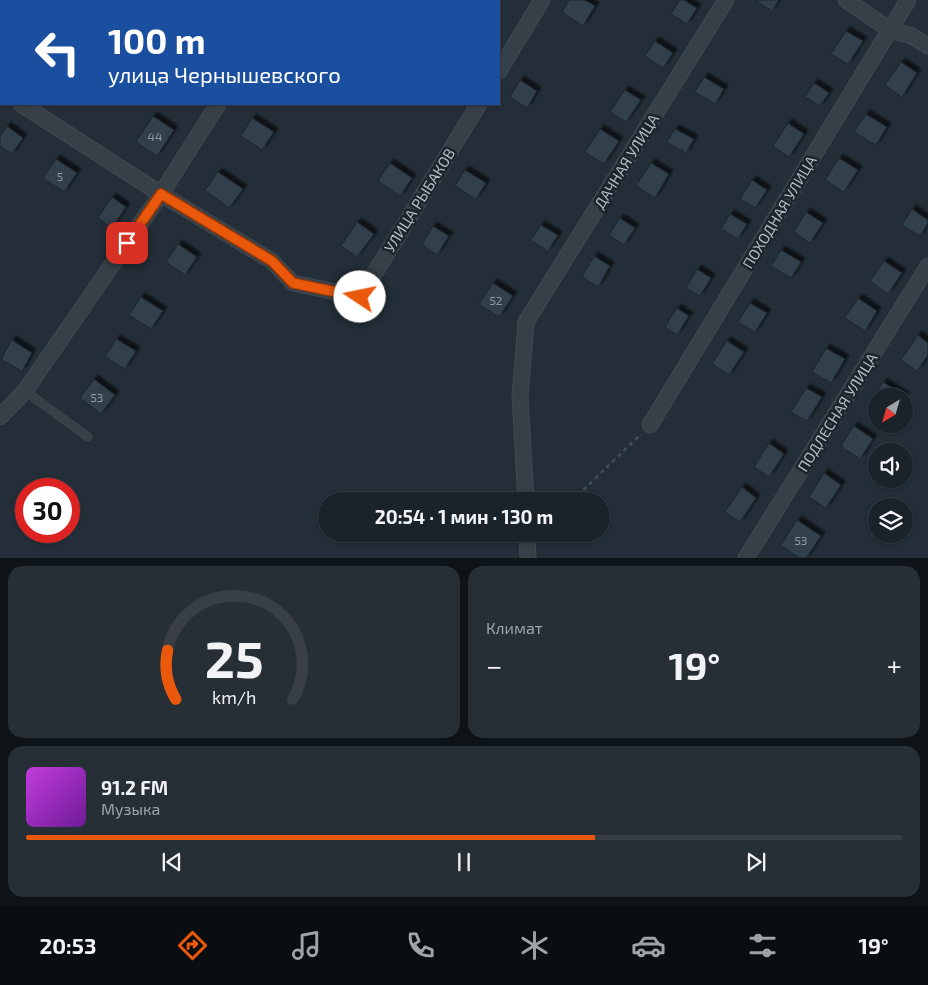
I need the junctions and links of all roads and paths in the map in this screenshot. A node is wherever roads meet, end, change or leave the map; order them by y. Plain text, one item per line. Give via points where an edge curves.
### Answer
1 (542, 0) edge
2 (726, 0) edge
3 (846, 0) edge
4 (908, 0) edge
5 (890, 30) junction
6 (928, 46) edge
7 (500, 69) edge
8 (23, 105) edge
9 (217, 105) edge
10 (478, 105) edge
11 (161, 194) junction
12 (928, 266) edge
13 (25, 391) junction
14 (0, 417) edge
15 (650, 424) joint
16 (88, 436) dead end
17 (525, 492) edge
18 (581, 492) edge
19 (527, 542) edge
20 (528, 558) edge
21 (746, 558) edge

1 - 7 street
2 - 17 street, ДАЧНАЯ УЛИЦА via 526,322 520,397
3 - 5 street
4 - 5 street, ПОХОДНАЯ УЛИЦА
5 - 6 street via 912,36
5 - 15 street, ПОХОДНАЯ УЛИЦА
8 - 11 street
9 - 11 street
10 - 11 street, УЛИЦА РЫБАКОВ via 360,297 293,283 272,261
11 - 13 street
12 - 21 street, ПОДЛЕСНАЯ УЛИЦА
13 - 14 street
13 - 16 lane
15 - 18 path
19 - 20 street

